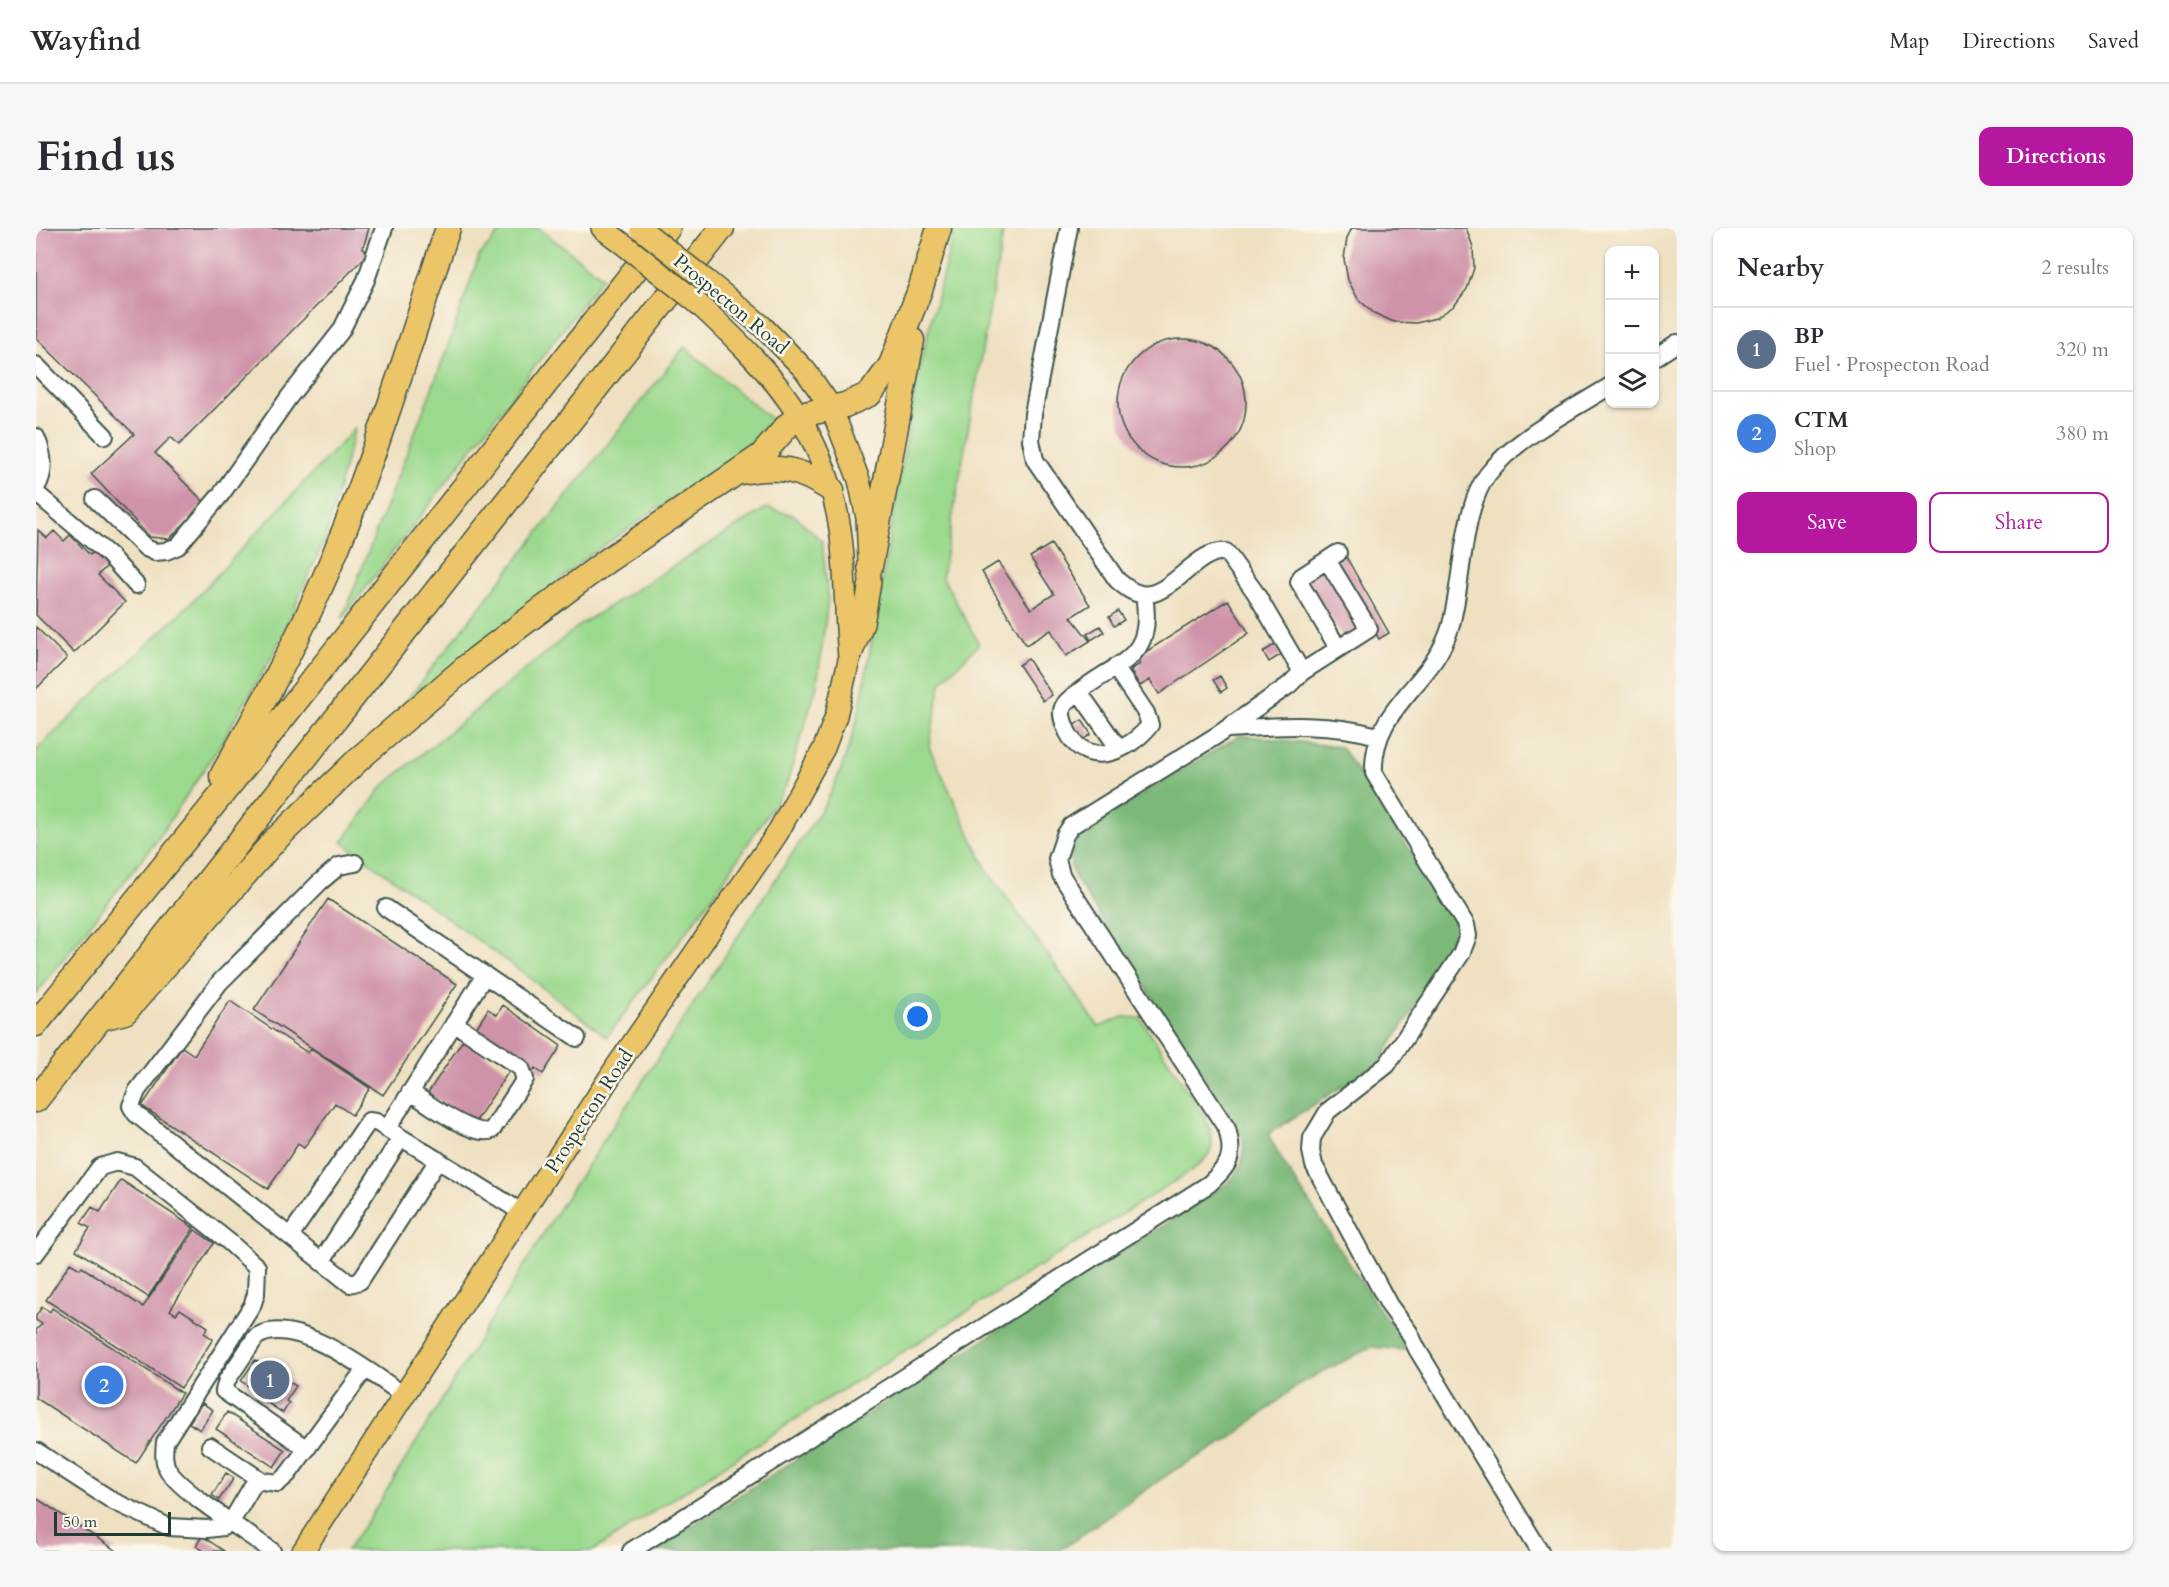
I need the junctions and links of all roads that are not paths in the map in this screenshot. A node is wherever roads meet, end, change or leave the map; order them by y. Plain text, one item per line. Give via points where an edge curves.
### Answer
1 (384, 228) edge
2 (602, 228) edge
3 (668, 228) edge
4 (722, 228) edge
5 (939, 228) edge
6 (1069, 228) edge
7 (640, 229) edge
8 (448, 230) edge
9 (921, 287) junction
10 (1677, 343) edge
11 (1659, 355) edge
12 (37, 368) edge
13 (1605, 389) edge
14 (831, 407) junction
15 (801, 415) junction
16 (105, 436) dead end
17 (38, 442) edge
18 (740, 472) junction
19 (36, 488) edge
20 (832, 490) junction
21 (36, 493) edge
22 (95, 499) dead end
23 (870, 567) junction
24 (136, 585) dead end
25 (1144, 595) junction
26 (1338, 648) junction
27 (849, 660) junction
28 (1115, 666) junction
29 (1302, 672) junction
30 (1079, 692) junction
31 (1226, 729) junction
32 (1378, 736) junction
33 (1119, 750) junction
34 (188, 836) junction
35 (356, 863) dead end
36 (386, 908) dead end
37 (485, 975) junction
38 (100, 1018) junction
39 (454, 1023) junction
40 (36, 1024) edge
41 (577, 1038) dead end
42 (410, 1092) junction
43 (36, 1100) edge
44 (394, 1134) junction
45 (438, 1160) junction
46 (523, 1213) junction
47 (290, 1236) junction
48 (36, 1252) edge
49 (321, 1262) junction
50 (365, 1369) junction
51 (405, 1396) junction
52 (210, 1446) dead end
53 (307, 1449) junction
54 (36, 1451) edge
55 (257, 1478) junction
56 (231, 1521) junction
57 (251, 1545) edge
58 (272, 1551) edge
59 (303, 1551) edge
60 (631, 1551) edge
61 (1540, 1551) edge

1 - 22 lane via 366,280 341,331 222,493 178,546 166,551 146,549
2 - 15 main road, Prospecton Road, bridge via 694,300 746,350
3 - 34 highway
4 - 38 highway
5 - 9 highway
6 - 25 lane via 1033,414 1032,452 1117,580
7 - 14 main road, Prospecton Road, bridge via 785,348
8 - 34 highway via 358,493 317,595 263,703
9 - 14 highway via 881,381 859,400
9 - 23 highway
10 - 11 lane
12 - 16 lane
13 - 32 lane via 1528,438 1486,476 1471,515 1450,628 1435,661
14 - 15 highway
14 - 23 main road, Prospecton Road via 859,480 867,518
15 - 18 highway
15 - 20 main road, Prospecton Road
17 - 19 lane via 44,465
18 - 20 highway via 784,468 814,478
18 - 38 highway via 608,560 496,644 361,757 275,840 125,1012
20 - 27 main road, Prospecton Road via 843,557
21 - 24 lane via 109,555
23 - 27 main road, Prospecton Road via 868,605
25 - 28 lane via 1148,616 1145,638 1138,650
25 - 29 lane via 1210,554 1226,552 1255,592
26 - 26 lane via 1299,582 1332,557 1369,629
26 - 29 lane
27 - 46 main road, Prospecton Road via 836,716 804,789
28 - 30 lane
28 - 33 lane via 1150,725
29 - 31 lane
30 - 33 lane
30 - 33 lane via 1062,710 1070,736 1090,754 1113,754
31 - 32 lane via 1307,724
31 - 60 lane via 1071,826 1057,859 1061,875 1087,917 1227,1128 1232,1145 1227,1165 1209,1184
32 - 61 lane via 1373,754 1374,773 1466,925 1468,936 1461,954 1387,1065 1328,1111 1312,1138 1311,1151 1314,1165 1389,1305
34 - 40 highway
35 - 47 lane via 339,866 320,882 220,982 132,1099 136,1114
36 - 37 lane
37 - 39 lane
37 - 41 lane
38 - 43 highway
39 - 42 lane
39 - 42 lane via 521,1068 525,1079 487,1133 472,1130
42 - 44 lane
44 - 45 lane
44 - 47 lane via 372,1121 364,1124
44 - 49 lane
45 - 46 lane
45 - 49 lane via 360,1281 344,1281
46 - 51 main road, Prospecton Road
47 - 49 lane
48 - 56 lane via 100,1167 117,1162 135,1167 256,1267 252,1306 170,1434 164,1450 172,1476
50 - 51 lane
50 - 53 lane
50 - 53 lane via 335,1348 314,1340 268,1331 256,1337 227,1380 224,1391
51 - 59 main road, Prospecton Road
52 - 55 lane
53 - 55 lane via 278,1483
54 - 56 lane via 152,1521 169,1527 207,1529 218,1529
55 - 56 lane
56 - 57 lane
57 - 58 lane

